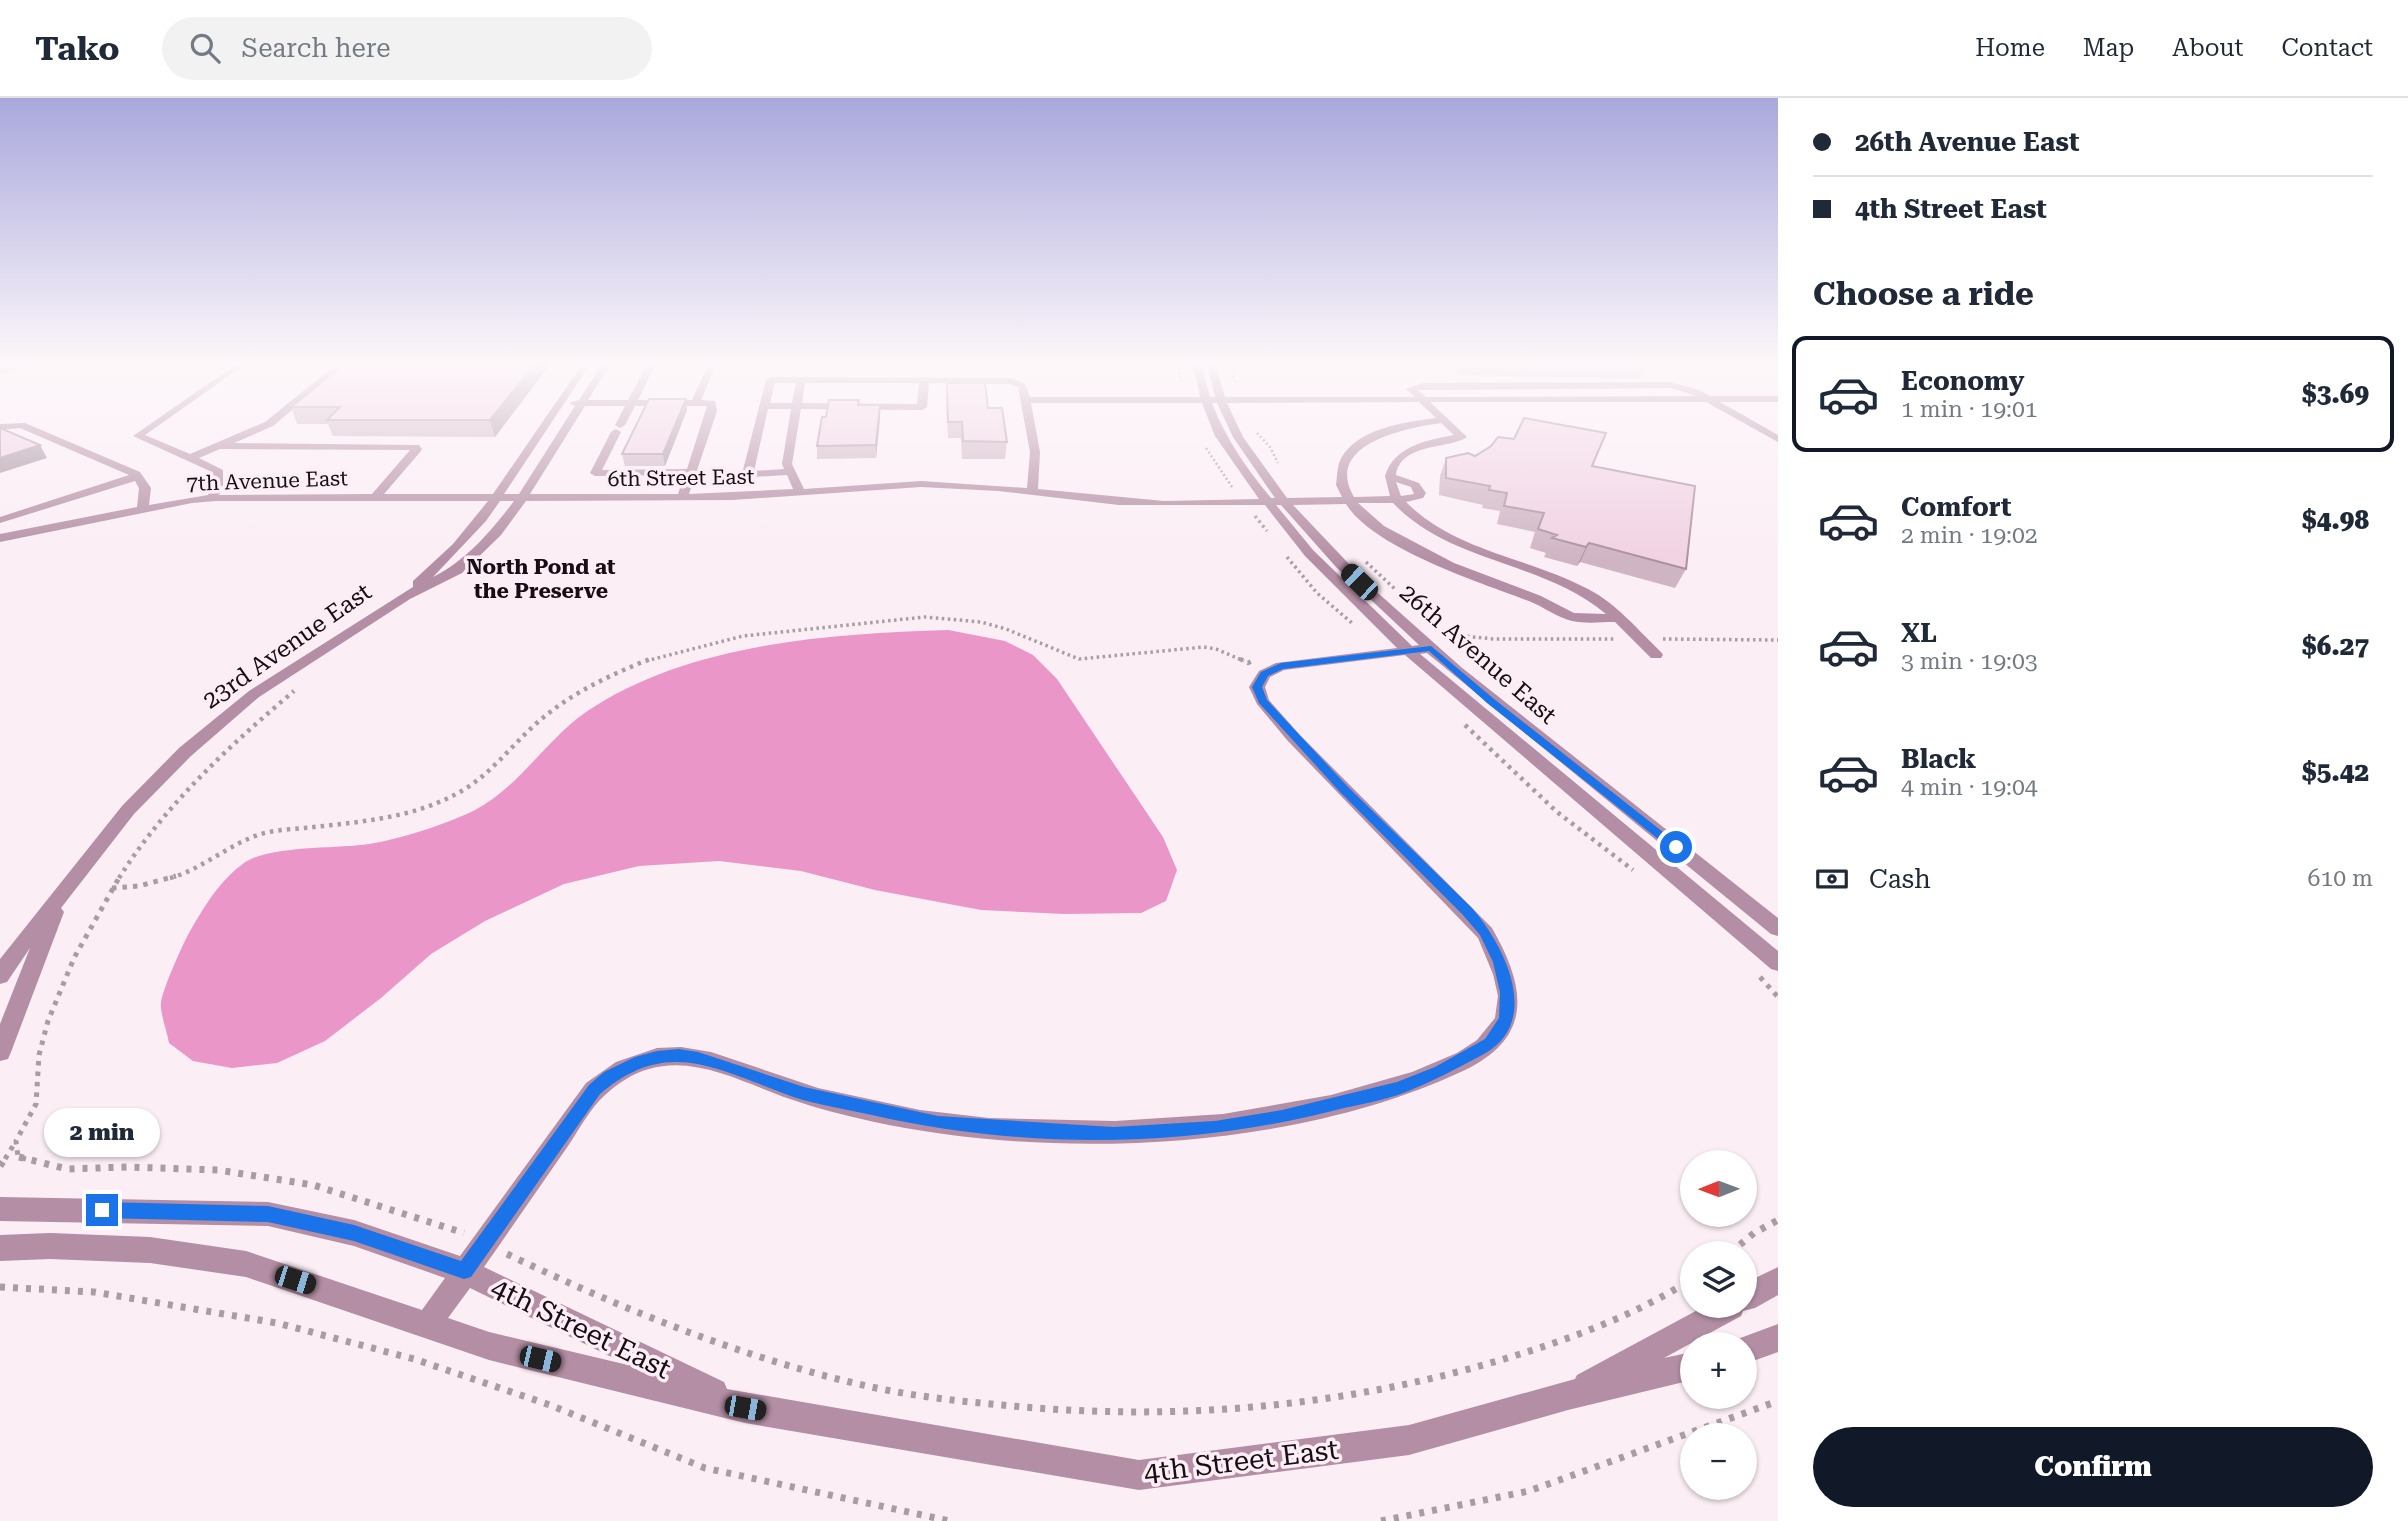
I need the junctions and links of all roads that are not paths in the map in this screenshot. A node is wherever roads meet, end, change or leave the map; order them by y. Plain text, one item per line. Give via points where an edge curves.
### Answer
1 (31, 429) edge
2 (147, 429) edge
3 (259, 429) edge
4 (542, 429) edge
5 (565, 429) edge
6 (618, 429) edge
7 (705, 429) edge
8 (759, 429) edge
9 (792, 429) edge
10 (1030, 429) edge
11 (1218, 429) edge
12 (1234, 429) edge
13 (1392, 429) edge
14 (1454, 429) edge
15 (1761, 429) edge
16 (1778, 439) edge
17 (220, 446) junction
18 (190, 458) junction
19 (690, 472) junction
20 (790, 472) junction
21 (138, 476) junction
22 (1390, 476) junction
23 (1032, 491) junction
24 (800, 492) junction
25 (496, 497) junction
26 (374, 498) junction
27 (522, 498) junction
28 (682, 498) junction
29 (1348, 498) junction
30 (211, 499) junction
31 (1397, 499) junction
32 (1284, 500) junction
33 (1268, 503) junction
34 (143, 510) junction
35 (1, 519) edge
36 (27, 533) junction
37 (0, 538) edge
38 (405, 596) junction
39 (1617, 618) junction
40 (1433, 641) junction
41 (1409, 650) junction
42 (1656, 655) dead end
43 (60, 896) junction
44 (1778, 929) edge
45 (1778, 963) edge
46 (0, 976) edge
47 (0, 1052) edge
48 (0, 1209) edge
49 (0, 1248) edge
50 (464, 1271) junction
51 (1778, 1280) edge
52 (1757, 1291) edge
53 (1709, 1318) edge
54 (428, 1324) junction
55 (1778, 1338) edge
56 (1757, 1346) edge
57 (1680, 1369) edge
58 (1568, 1395) junction
59 (745, 1408) junction

1 - 21 street
2 - 18 street via 138,436
3 - 17 street
4 - 25 street
5 - 27 street
6 - 19 street via 595,473
7 - 19 street
8 - 20 street via 748,470 751,474
9 - 20 street
10 - 23 street via 1037,472
11 - 33 street, 26th Avenue East
12 - 32 street, 26th Avenue East
13 - 29 street via 1360,444 1342,466 1340,480
14 - 22 street via 1462,437 1409,452
15 - 16 street
17 - 18 street
17 - 26 street via 417,449
18 - 30 street via 218,470
19 - 28 street
20 - 24 street
21 - 34 street via 145,488
21 - 35 street
22 - 31 street
22 - 31 street via 1408,481 1420,493
23 - 24 street, 6th Street East via 921,484
23 - 33 street, 6th Street East via 1141,503
24 - 28 street, 6th Street East
25 - 26 street, 7th Avenue East
25 - 27 street, 6th Street East
25 - 38 street via 457,547
26 - 30 street, 7th Avenue East
27 - 28 street, 6th Street East
27 - 38 street via 497,532 457,570
29 - 31 street, 6th Street East
29 - 32 street, 6th Street East
29 - 39 street via 1392,537 1442,564 1564,614
30 - 34 street, 7th Avenue East
31 - 39 street via 1446,536 1493,559 1581,590
32 - 33 street, 6th Street East
32 - 40 street, 26th Avenue East via 1329,553
33 - 41 street, 26th Avenue East via 1309,553
34 - 36 street, 7th Avenue East
35 - 36 street
36 - 37 street, 7th Avenue East
38 - 43 street, 23rd Avenue East via 254,694 185,752 128,810
39 - 42 street
40 - 41 street
40 - 44 street, 26th Avenue East via 1490,701
41 - 45 street, 26th Avenue East
41 - 50 street via 1281,666 1264,674 1257,687 1262,701 1293,737 1485,933 1500,962 1507,992 1506,1018 1490,1044 1399,1088 1282,1117 1215,1128 1114,1134 938,1123 804,1093 698,1058 657,1057 609,1077 594,1090
43 - 46 street, 23rd Avenue East
43 - 47 street, 23rd Avenue East
48 - 50 street, 4th Street East via 268,1214 354,1233
49 - 54 street, 4th Street East via 150,1250 246,1264
50 - 54 street
50 - 59 street, 4th Street East
51 - 52 street
53 - 58 street, 4th Street East
54 - 59 street, 4th Street East via 489,1346
55 - 56 street
57 - 58 street, 4th Street East
58 - 59 street, 4th Street East via 1409,1440 1139,1475

